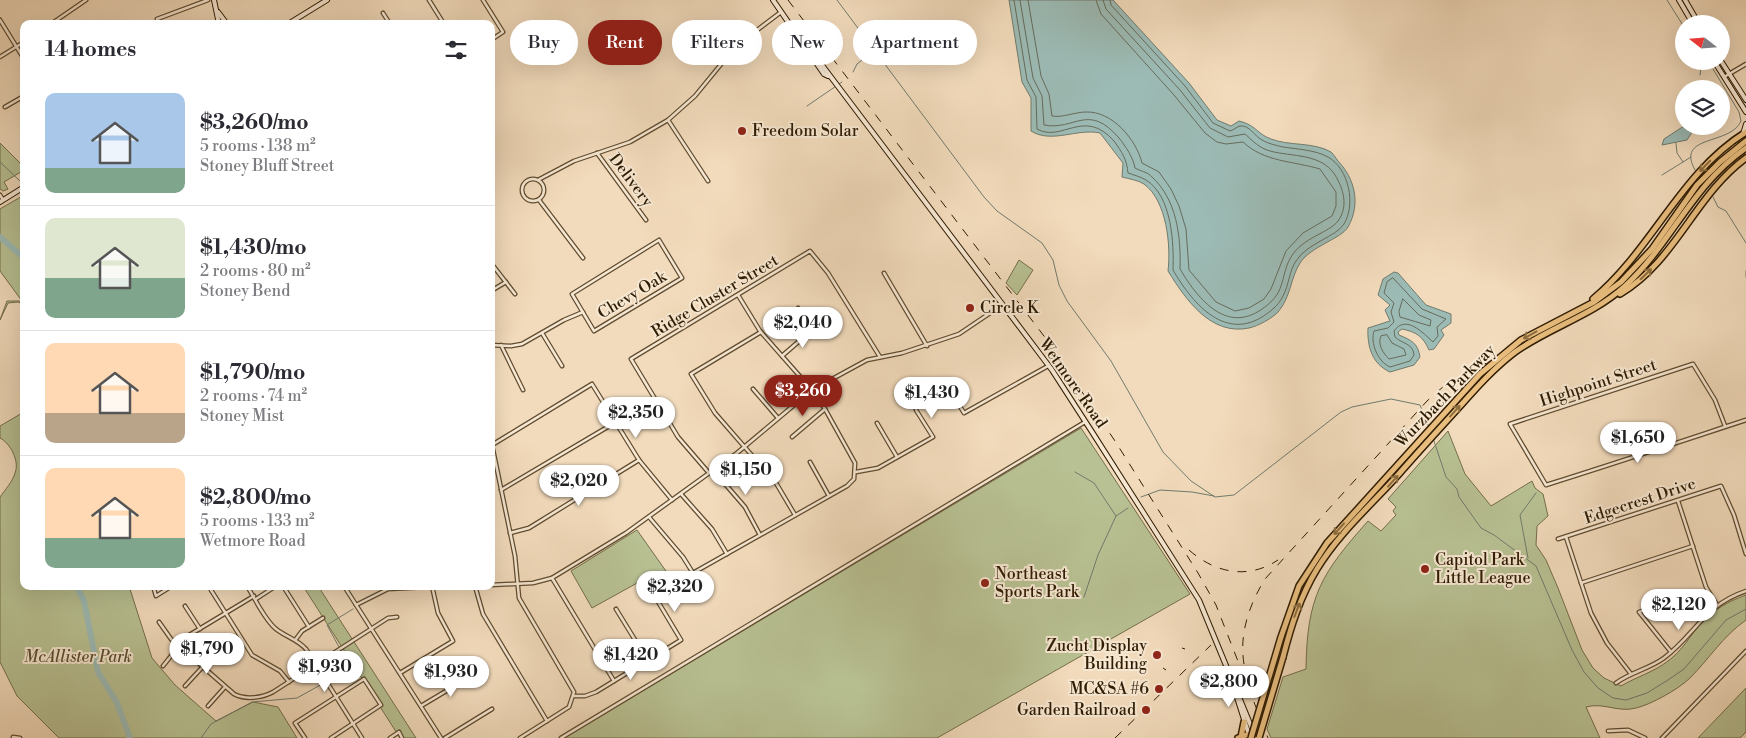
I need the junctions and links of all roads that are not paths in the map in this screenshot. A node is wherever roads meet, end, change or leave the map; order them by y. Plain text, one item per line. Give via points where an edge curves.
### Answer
1 (86, 0) edge
2 (208, 0) edge
3 (214, 0) edge
4 (327, 0) edge
5 (429, 0) edge
6 (483, 0) edge
7 (772, 0) edge
8 (1679, 0) edge
9 (1684, 0) edge
10 (217, 10) junction
11 (781, 12) junction
12 (383, 13) dead end
13 (1688, 15) edge
14 (1693, 15) edge
15 (157, 19) dead end
16 (0, 20) edge
17 (57, 20) edge
18 (218, 20) edge
19 (224, 20) edge
20 (294, 20) edge
21 (387, 20) edge
22 (442, 20) edge
23 (495, 38) edge
24 (20, 44) edge
25 (16, 47) junction
26 (20, 53) edge
27 (0, 57) edge
28 (1746, 64) edge
29 (1720, 70) edge
30 (1727, 70) edge
31 (1729, 74) junction
32 (1724, 77) junction
33 (20, 99) edge
34 (1746, 100) edge
35 (6, 108) dead end
36 (1746, 111) edge
37 (1746, 116) edge
38 (668, 120) junction
39 (1746, 124) edge
40 (1745, 134) edge
41 (1746, 144) edge
42 (597, 154) junction
43 (1746, 158) edge
44 (538, 180) junction
45 (708, 181) dead end
46 (20, 190) edge
47 (0, 195) edge
48 (539, 200) junction
49 (2, 201) edge
50 (646, 220) dead end
51 (583, 258) dead end
52 (495, 268) edge
53 (884, 273) dead end
54 (506, 282) junction
55 (495, 289) edge
56 (515, 294) dead end
57 (738, 295) junction
58 (1606, 301) junction
59 (1002, 305) junction
60 (1583, 307) junction
61 (798, 308) dead end
62 (583, 312) junction
63 (761, 332) junction
64 (542, 333) junction
65 (495, 344) edge
66 (502, 345) junction
67 (927, 346) junction
68 (782, 356) junction
69 (880, 357) junction
70 (562, 366) dead end
71 (1048, 366) junction
72 (949, 382) dead end
73 (753, 389) dead end
74 (523, 390) dead end
75 (812, 390) junction
76 (825, 409) junction
77 (916, 410) dead end
78 (778, 418) junction
79 (1746, 420) edge
80 (616, 422) junction
81 (1085, 422) junction
82 (878, 423) dead end
83 (1725, 426) junction
84 (792, 437) dead end
85 (495, 442) edge
86 (745, 447) junction
87 (897, 457) junction
88 (495, 459) edge
89 (639, 460) junction
90 (810, 462) dead end
91 (711, 472) junction
92 (856, 472) junction
93 (501, 490) junction
94 (681, 494) junction
95 (829, 496) junction
96 (672, 500) junction
97 (1678, 501) junction
98 (795, 516) junction
99 (649, 517) junction
100 (510, 533) junction
101 (760, 535) junction
102 (1566, 537) junction
103 (1558, 540) dead end
104 (1693, 546) junction
105 (727, 554) junction
106 (1746, 554) edge
107 (693, 573) junction
108 (552, 578) junction
109 (1581, 583) junction
110 (518, 584) junction
111 (495, 585) edge
112 (154, 590) edge
113 (166, 590) edge
114 (211, 590) dead end
115 (250, 590) edge
116 (269, 590) edge
117 (286, 590) edge
118 (347, 590) edge
119 (386, 590) edge
120 (433, 590) edge
121 (476, 590) edge
122 (1746, 591) edge
123 (255, 598) junction
124 (1662, 604) dead end
125 (356, 605) junction
126 (1717, 605) junction
127 (185, 606) dead end
128 (616, 610) dead end
129 (226, 613) junction
130 (397, 617) dead end
131 (323, 618) dead end
132 (159, 622) dead end
133 (309, 627) junction
134 (200, 629) junction
135 (372, 629) junction
136 (296, 639) junction
137 (179, 646) junction
138 (1746, 651) edge
139 (221, 652) dead end
140 (1671, 652) junction
141 (648, 661) junction
142 (316, 665) junction
143 (163, 666) dead end
144 (202, 667) junction
145 (400, 673) junction
146 (1631, 674) junction
147 (473, 675) dead end
148 (1231, 676) junction
149 (614, 681) junction
150 (289, 682) junction
151 (1616, 683) dead end
152 (186, 686) dead end
153 (225, 687) junction
154 (336, 696) junction
155 (574, 696) junction
156 (208, 706) dead end
157 (421, 706) junction
158 (492, 709) dead end
159 (547, 722) junction
160 (1244, 722) junction
161 (353, 724) junction
162 (1608, 731) dead end
163 (13, 737) edge
164 (1240, 737) edge
165 (1254, 737) edge
166 (20, 738) edge
167 (304, 738) edge
168 (331, 738) edge
169 (362, 738) edge
170 (390, 738) edge
171 (402, 738) edge
172 (443, 738) edge
173 (520, 738) edge
174 (562, 738) edge
175 (1645, 738) edge
176 (1662, 738) edge

1 - 17 street
2 - 15 street
3 - 10 main road
4 - 20 main road
5 - 22 street
6 - 23 street via 504,32
7 - 11 main road, Wetmore Road
8 - 13 main road
9 - 14 main road
10 - 18 main road
10 - 19 main road
11 - 38 street via 736,46 695,96
11 - 59 main road, Wetmore Road
12 - 21 street
16 - 25 street
24 - 25 street
25 - 26 street
25 - 27 street
28 - 31 street
29 - 32 main road
30 - 31 main road
31 - 32 street
31 - 34 main road
32 - 36 main road
33 - 35 street
36 - 37 main road
38 - 42 street via 642,136
38 - 45 street
39 - 40 main road
40 -> 60 highway via 1700,170 1625,270
41 - 58 highway, Wurzbach Parkway via 1692,200 1645,266
41 - 60 highway, Wurzbach Parkway via 1720,162 1697,185 1652,249 1630,274 1602,297
42 - 44 street via 574,161
42 - 50 street, Delivery
58 -> 43 highway via 1646,275 1713,188
44 - 48 street via 545,191
44 - 48 street via 528,180 522,191 530,201
46 - 49 main road
47 - 49 street
48 - 51 street
52 - 54 street
53 - 67 street
54 - 55 street
54 - 56 street
57 - 63 street
57 - 69 street, Ridge Cluster Street via 810,251
57 - 91 street, Ridge Cluster Street via 631,360 678,437
165 -> 58 highway, Wurzbach Parkway, bridge via 1298,607 1324,557 1502,363 1534,340
59 - 67 street via 966,331
59 - 71 main road, Wetmore Road
60 -> 165 highway, Wurzbach Parkway, bridge via 1521,340 1489,364 1314,560 1294,596
61 - 68 street via 812,330
62 - 62 street, Chevy Oak via 572,294 659,240 682,278 594,331
62 - 64 street
63 - 68 street
63 - 86 street via 691,374 712,408
64 - 66 street via 522,344
64 - 70 street
65 - 66 street
66 - 74 street
67 - 69 street
68 - 75 street
69 - 75 street via 850,367
71 - 72 street via 964,414
71 - 81 main road, Wetmore Road
73 - 78 street
75 - 76 street
75 - 78 street
76 - 84 street
76 - 92 street via 855,463
77 - 87 street via 933,437
78 - 86 street
79 - 83 street
80 - 85 street via 592,384
80 - 89 street
80 - 93 street
81 - 148 main road, Wetmore Road via 1191,586
81 - 174 street
82 - 87 street
83 - 83 street, Highpoint Street via 1717,404 1693,364 1510,424 1546,485
86 - 91 street
86 - 98 street via 776,483
87 - 92 street via 872,471
88 - 93 street
89 - 96 street
89 - 100 street via 528,528
90 - 95 street
91 - 94 street
91 - 101 street via 745,507
92 - 95 street via 852,482
93 - 100 street
94 - 96 street
94 - 105 street via 712,529
95 - 98 street
96 - 99 street
97 - 102 street, Edgecrest Drive
97 - 104 street
97 - 106 street, Edgecrest Drive via 1722,486
98 - 101 street
99 - 107 street
99 - 108 street
100 - 110 street
101 - 105 street
102 - 103 street, Edgecrest Drive
102 - 109 street
104 - 109 street
104 - 126 street via 1706,587
105 - 107 street
107 - 141 street via 654,595 681,640
108 - 110 street
108 - 149 street
109 - 146 street via 1591,613 1604,637
110 - 111 street
110 - 155 street via 521,602 571,683
112 - 113 street via 156,596
114 - 129 street
115 - 123 street
116 - 123 street
117 - 133 street
118 - 125 street
119 - 125 street
120 - 145 street via 438,614 453,641
121 - 159 street via 483,614
122 - 126 street
123 - 129 street
123 - 136 street via 276,629
124 - 140 street via 1639,612
125 - 135 street
126 - 140 street
127 - 134 street
128 - 141 street
129 - 134 street
129 - 150 street via 255,658 280,671
130 - 135 street via 391,617
131 - 133 street
132 - 137 street
133 - 136 street
134 - 137 street via 186,637
135 - 142 street
135 - 145 street
136 - 142 street
137 - 143 street
137 - 144 street
138 - 176 street
139 - 144 street
140 - 146 street via 1650,667
141 - 149 street
142 - 150 street
142 - 154 street
144 - 152 street
144 - 153 street
145 - 157 street
146 - 151 street
147 - 157 street
148 - 160 main road, Wetmore Road
148 - 165 main road, Wetmore Road
149 - 155 street via 592,694
150 - 153 street via 258,697 239,697
153 - 156 street
154 - 161 street
154 - 161 street via 364,678 381,706
154 - 167 street via 295,723
155 - 159 street via 569,707
157 - 172 street
158 - 172 street
159 - 173 street
160 - 164 highway
160 - 165 main road, Wetmore Road
161 - 168 street
161 - 169 street
162 - 175 street via 1628,730
163 - 166 street
164 - 165 highway
170 - 171 street via 399,732

